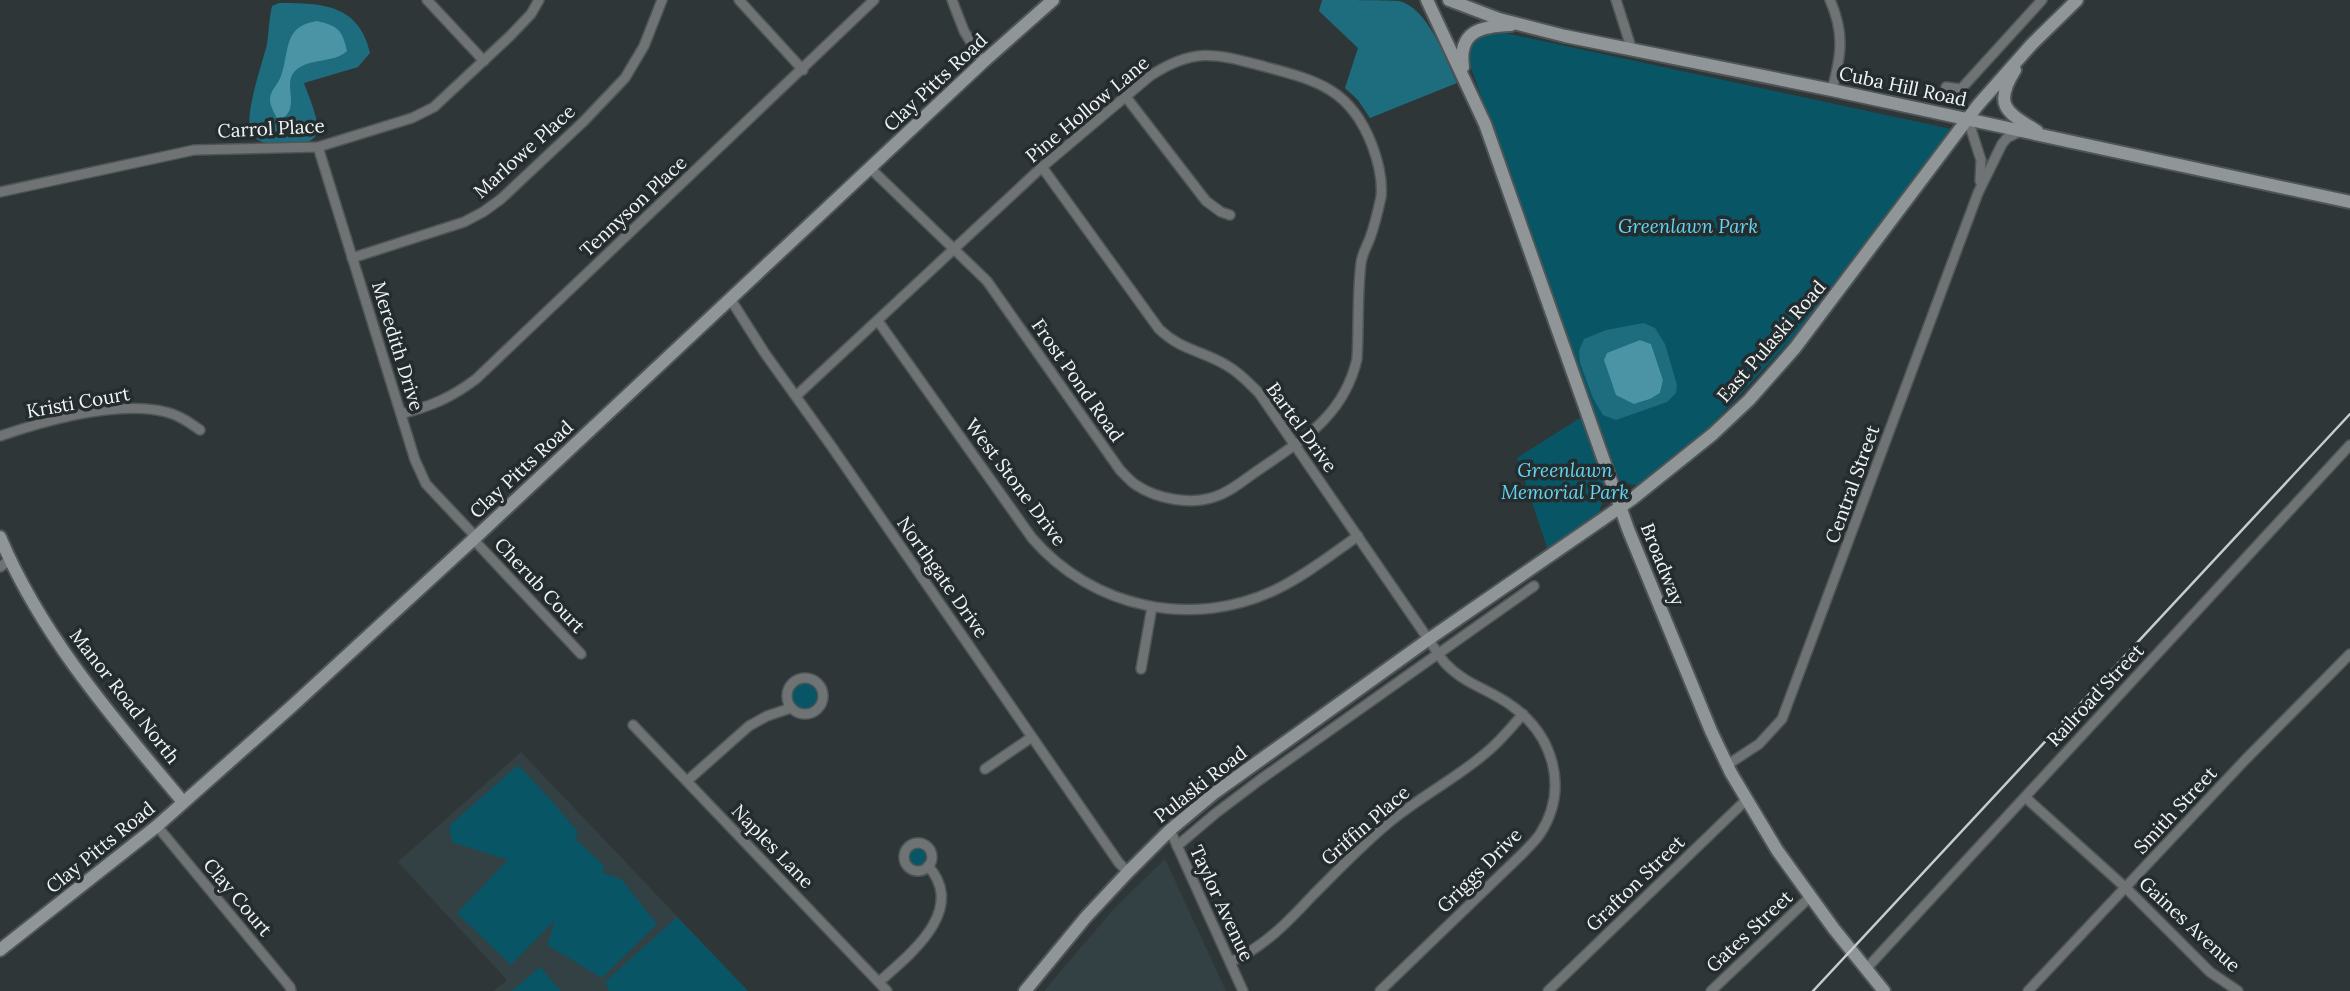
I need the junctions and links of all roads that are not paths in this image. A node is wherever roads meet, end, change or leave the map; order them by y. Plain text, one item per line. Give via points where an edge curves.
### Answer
1 (427, 0) edge
2 (539, 0) edge
3 (662, 0) edge
4 (739, 0) edge
5 (874, 0) edge
6 (951, 0) edge
7 (1054, 0) edge
8 (1427, 0) edge
9 (1449, 0) edge
10 (1616, 0) edge
11 (1830, 0) edge
12 (2042, 0) edge
13 (2077, 0) edge
14 (1521, 25) junction
15 (2032, 44) junction
16 (1632, 50) junction
17 (484, 61) junction
18 (983, 62) junction
19 (803, 69) junction
20 (1469, 87) junction
21 (1946, 87) dead end
22 (1832, 90) junction
23 (1126, 97) junction
24 (1968, 120) junction
25 (2022, 131) junction
26 (2046, 136) junction
27 (318, 147) junction
28 (1042, 167) junction
29 (870, 168) junction
30 (0, 192) edge
31 (1978, 193) junction
32 (2350, 202) edge
33 (1230, 215) dead end
34 (955, 247) junction
35 (352, 258) junction
36 (731, 299) junction
37 (878, 321) junction
38 (796, 396) junction
39 (401, 414) junction
40 (200, 430) dead end
41 (0, 436) edge
42 (1295, 445) junction
43 (2350, 445) edge
44 (1620, 508) junction
45 (1358, 536) junction
46 (0, 537) edge
47 (475, 538) junction
48 (5, 564) edge
49 (1534, 586) dead end
50 (1152, 607) junction
51 (1429, 639) junction
52 (581, 654) dead end
53 (2350, 654) edge
54 (1440, 655) junction
55 (1141, 668) dead end
56 (791, 708) junction
57 (1523, 714) junction
58 (633, 725) dead end
59 (1032, 737) junction
60 (1727, 765) junction
61 (985, 769) dead end
62 (687, 781) junction
63 (2025, 797) junction
64 (1746, 800) junction
65 (183, 802) junction
66 (157, 826) junction
67 (1170, 831) junction
68 (1177, 846) junction
69 (928, 866) dead end
70 (1128, 872) junction
71 (2126, 888) junction
72 (1810, 897) junction
73 (0, 950) edge
74 (1230, 962) junction
75 (1866, 969) junction
76 (879, 982) junction
77 (291, 991) edge
78 (887, 991) edge
79 (1025, 991) edge
80 (1243, 991) edge
81 (1380, 991) edge
82 (1550, 991) edge
83 (1711, 991) edge
84 (1884, 991) edge
85 (2028, 991) edge
86 (2238, 991) edge

1 - 17 street
2 - 17 street, Carrol Place
3 - 35 street, Marlowe Place via 625,78 501,199 464,222
4 - 19 street
5 - 19 street, Tennyson Place
6 - 18 street
7 - 18 main road, Clay Pitts Road
8 - 20 main road, Broadway
9 - 14 main road, Cuba Hill Road
10 - 16 street
11 - 22 street via 1841,32
12 - 21 street via 1961,89
13 - 15 main road, East Pulaski Road
14 - 16 main road, Cuba Hill Road
14 - 20 main road via 1489,26 1472,33 1462,57
15 - 24 main road, East Pulaski Road
15 - 26 main road via 2009,79 2005,106 2013,118
16 - 22 main road, Cuba Hill Road
17 - 27 street, Carrol Place via 434,107
18 - 29 main road, Clay Pitts Road
19 - 39 street, Tennyson Place via 476,379 454,396
20 - 44 main road, Broadway
22 - 24 main road, Cuba Hill Road
23 - 28 street, Pine Hollow Lane
23 - 33 street via 1206,201
23 - 42 street, Pine Hollow Lane via 1167,65 1200,55 1293,74 1331,90 1358,114 1379,164 1381,193 1362,260 1355,367 1338,404
24 - 25 main road, Cuba Hill Road
24 - 31 street, Central Street via 1981,160
24 - 44 main road, East Pulaski Road via 1763,384 1688,456
25 - 26 main road, Cuba Hill Road
25 - 31 street, Central Street via 2002,144
26 - 32 main road, Cuba Hill Road
27 - 30 street, Carrol Place via 194,150
27 - 35 street, Meredith Drive
28 - 34 street, Pine Hollow Lane
28 - 42 street, Bartel Drive via 1158,329 1242,377 1259,393
29 - 34 street, Frost Pond Road
29 - 36 main road, Clay Pitts Road
31 - 60 street, Central Street via 1788,706 1759,744
34 - 37 street, Pine Hollow Lane
34 - 42 street, Frost Pond Road via 987,281 1104,450 1136,485 1180,500 1214,497
35 - 39 street, Meredith Drive
36 - 38 street, Northgate Drive
36 - 47 main road, Clay Pitts Road
37 - 38 street, Pine Hollow Lane
37 - 50 street, West Stone Drive via 1046,555 1090,587
38 - 59 street, Northgate Drive
39 - 47 street, Meredith Drive via 426,484
40 - 41 street, Kristi Court via 167,412 109,410
42 - 45 street, Bartel Drive
43 - 63 street, Railroad Street
44 - 51 main road, East Pulaski Road
44 - 60 main road, Broadway
45 - 50 street, West Stone Drive via 1300,576 1256,598 1205,610
45 - 51 street, Bartel Drive
46 - 48 main road, Manor Road North
47 - 52 street, Cherub Court
47 - 65 main road, Clay Pitts Road
48 - 65 main road, Manor Road North via 76,670
49 - 54 street
50 - 55 street
51 - 54 street, Griggs Drive
51 - 67 main road, Pulaski Road via 1213,794
53 - 71 street, Smith Street
54 - 57 street, Griggs Drive via 1464,680
54 - 68 street via 1261,779
56 - 56 street via 807,714 817,709 823,699 821,687 812,679 795,681 786,696
56 - 62 street via 750,726
57 - 74 street, Griffin Place via 1480,758 1357,849 1280,929
57 - 81 street, Griggs Drive via 1541,733 1557,781 1553,805 1540,834
58 - 62 street, Naples Lane
59 - 61 street
59 - 70 street, Northgate Drive
60 - 64 main road, Broadway
62 - 76 street, Naples Lane
63 - 71 street, Gaines Avenue
63 - 75 street, Railroad Street
64 - 72 main road, Broadway
64 - 82 street, Grafton Street
65 - 66 main road, Clay Pitts Road
66 - 73 main road, Clay Pitts Road
66 - 77 street, Clay Court
67 - 68 street, Taylor Avenue
67 - 70 main road, Pulaski Road
68 - 74 street, Taylor Avenue
69 - 76 street via 937,876 942,901 935,922 923,943
70 - 79 main road, Pulaski Road
71 - 85 street, Smith Street
71 - 86 street, Gaines Avenue via 2210,971
72 - 75 main road, Broadway
72 - 83 street, Gates Street
74 - 80 street, Taylor Avenue
75 - 84 main road, Broadway
76 - 78 street, Naples Lane

